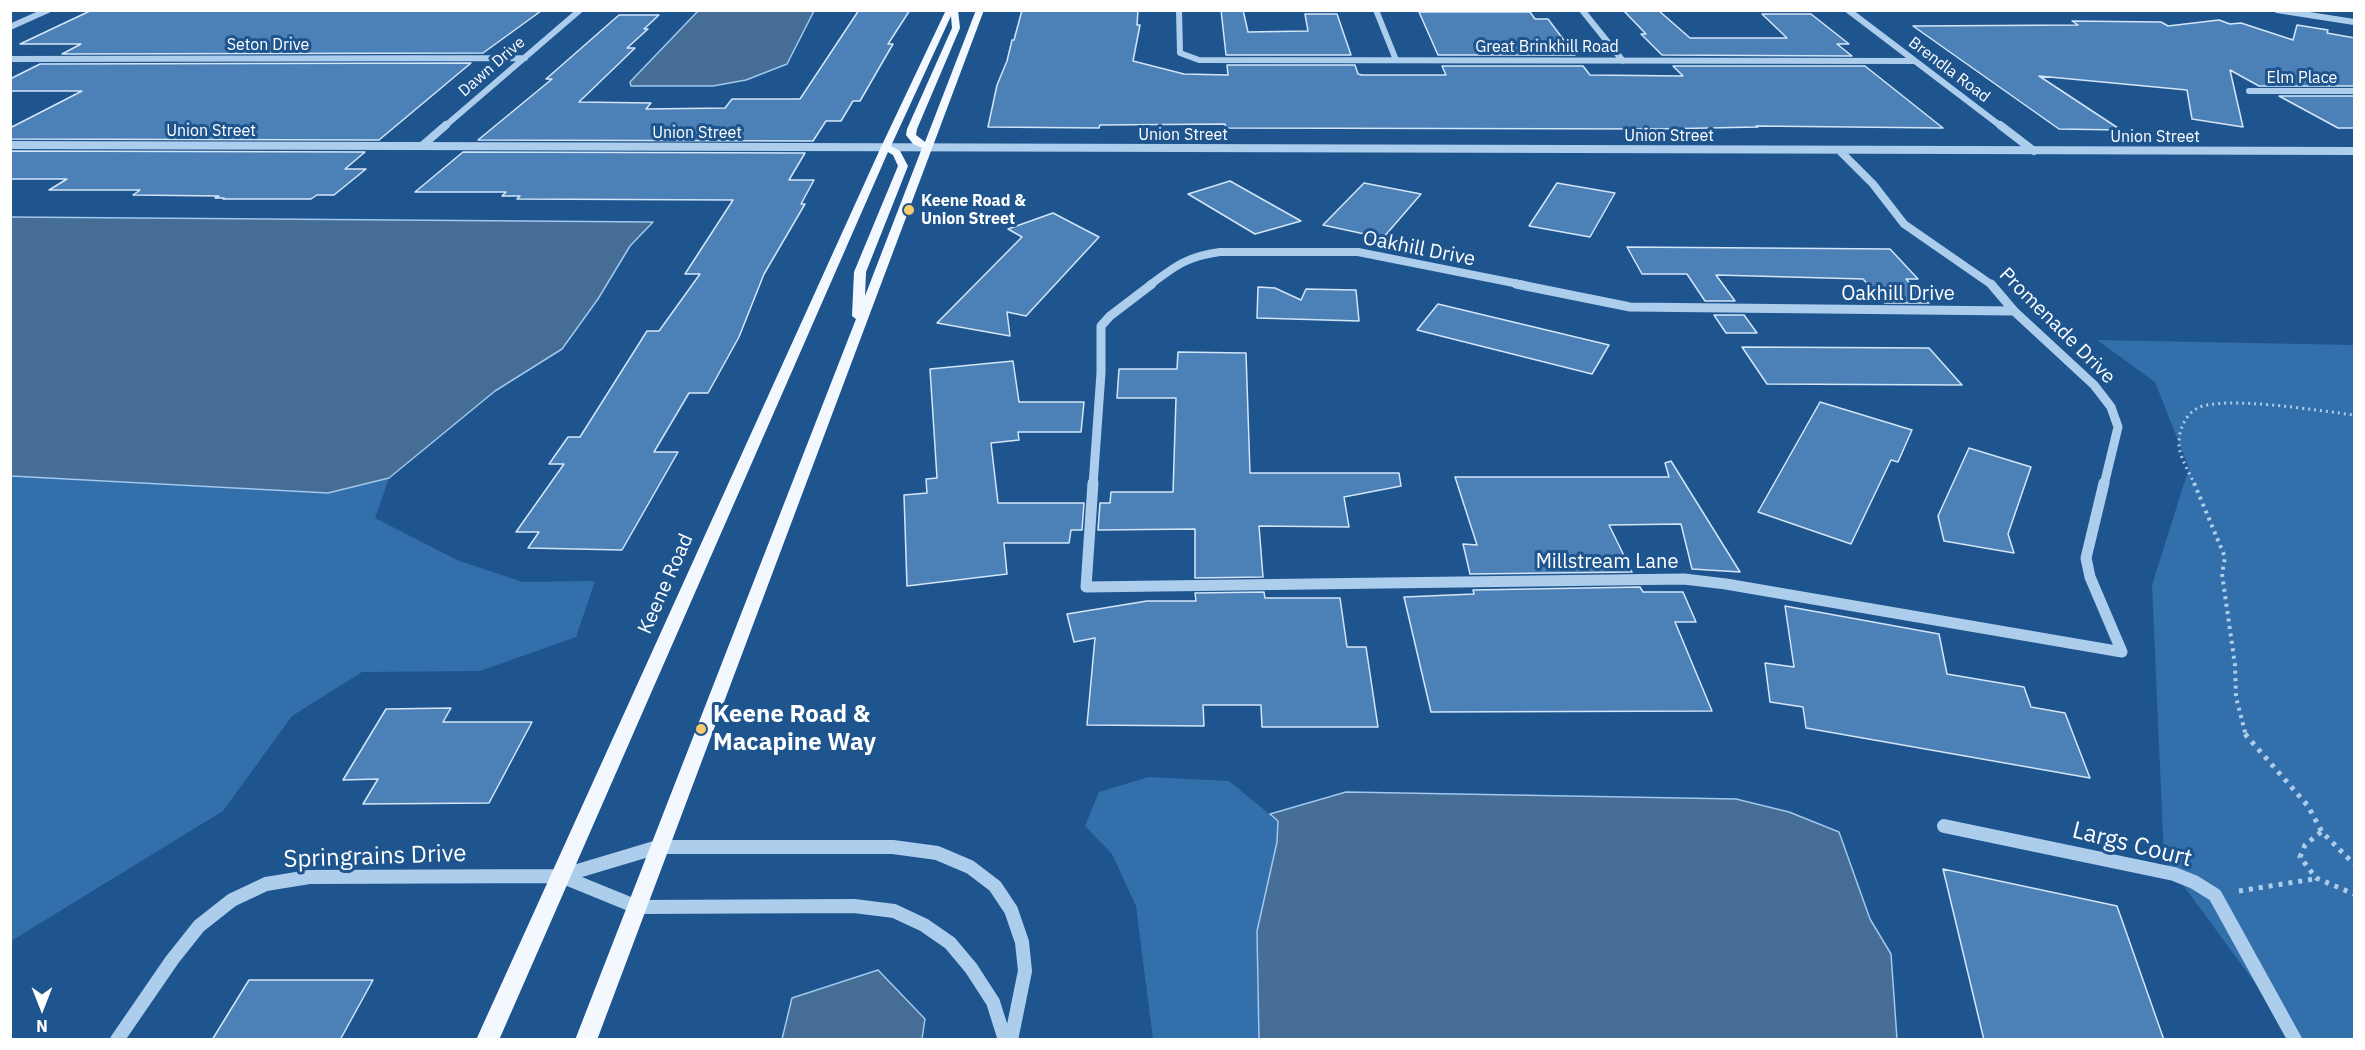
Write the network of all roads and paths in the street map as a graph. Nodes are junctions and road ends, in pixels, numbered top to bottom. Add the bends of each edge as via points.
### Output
1 (48, 10) edge
2 (580, 10) edge
3 (952, 10) edge
4 (980, 10) edge
5 (1179, 10) edge
6 (1376, 10) edge
7 (1582, 10) edge
8 (1848, 10) edge
9 (2277, 10) edge
10 (2355, 22) edge
11 (10, 27) edge
12 (525, 58) junction
13 (10, 59) edge
14 (1396, 60) junction
15 (1623, 61) junction
16 (1915, 61) junction
17 (2249, 91) dead end
18 (2355, 91) edge
19 (10, 145) edge
20 (423, 145) junction
21 (886, 147) junction
22 (928, 147) junction
23 (1839, 150) junction
24 (2034, 151) junction
25 (2355, 151) edge
26 (2014, 311) junction
27 (857, 331) junction
28 (2355, 415) edge
29 (1086, 587) joint
30 (2122, 652) joint
31 (1944, 826) dead end
32 (2322, 832) junction
33 (658, 847) junction
34 (2355, 864) edge
35 (561, 876) junction
36 (2314, 879) junction
37 (2355, 894) edge
38 (2215, 895) junction
39 (637, 907) junction
40 (117, 1040) edge
41 (487, 1040) edge
42 (586, 1040) edge
43 (1005, 1040) edge
44 (1011, 1040) edge
45 (2295, 1040) edge

1 - 11 street
2 - 12 street, Dawn Drive
3 - 21 main road, Keene Road
3 - 22 main road via 956,28 912,129 916,142
4 - 22 main road
5 - 14 street, Great Brinkhill Road via 1180,53 1198,60
6 - 14 street
7 - 15 street
8 - 16 street, Brendla Road
9 - 10 street
12 - 13 street, Seton Drive
12 - 20 street, Dawn Drive
14 - 15 street, Great Brinkhill Road
15 - 16 street, Great Brinkhill Road
16 - 24 street, Brendla Road
17 - 18 street, Elm Place
19 - 20 street, Union Street
20 - 21 street, Union Street
21 - 22 street, Union Street
21 - 27 main road via 897,153 903,166 860,272
21 - 35 main road, Keene Road
22 - 23 street, Union Street
22 - 27 main road
23 - 24 street, Union Street
23 - 26 street, Promenade Drive via 1905,224 1990,284
24 - 25 street, Union Street
26 - 29 street, Oakhill Drive via 1630,307 1358,252 1198,255 1181,262 1101,326
26 - 30 street, Promenade Drive via 2094,385 2111,407 2118,427 2086,558 2090,577
27 - 33 main road
28 - 32 path via 2266,405 2211,404 2188,414 2180,432 2179,450 2185,468 2225,557 2222,574 2236,697 2245,734 2307,806
29 - 30 street, Millstream Lane via 1684,579
31 - 38 street, Largs Court via 2174,874
32 - 34 path
32 - 36 path via 2301,849 2300,857
33 - 35 street
33 - 39 main road
33 - 44 street via 893,847 937,853 970,867 995,886 1011,910 1022,942 1025,971
35 - 39 street
35 - 40 street, Springrains Drive via 309,877 266,884 232,900 199,926
35 - 41 main road, Keene Road
36 - 37 path
36 - 38 path
38 - 45 street
39 - 42 main road
39 - 43 street via 854,906 894,911 950,943 993,1002

